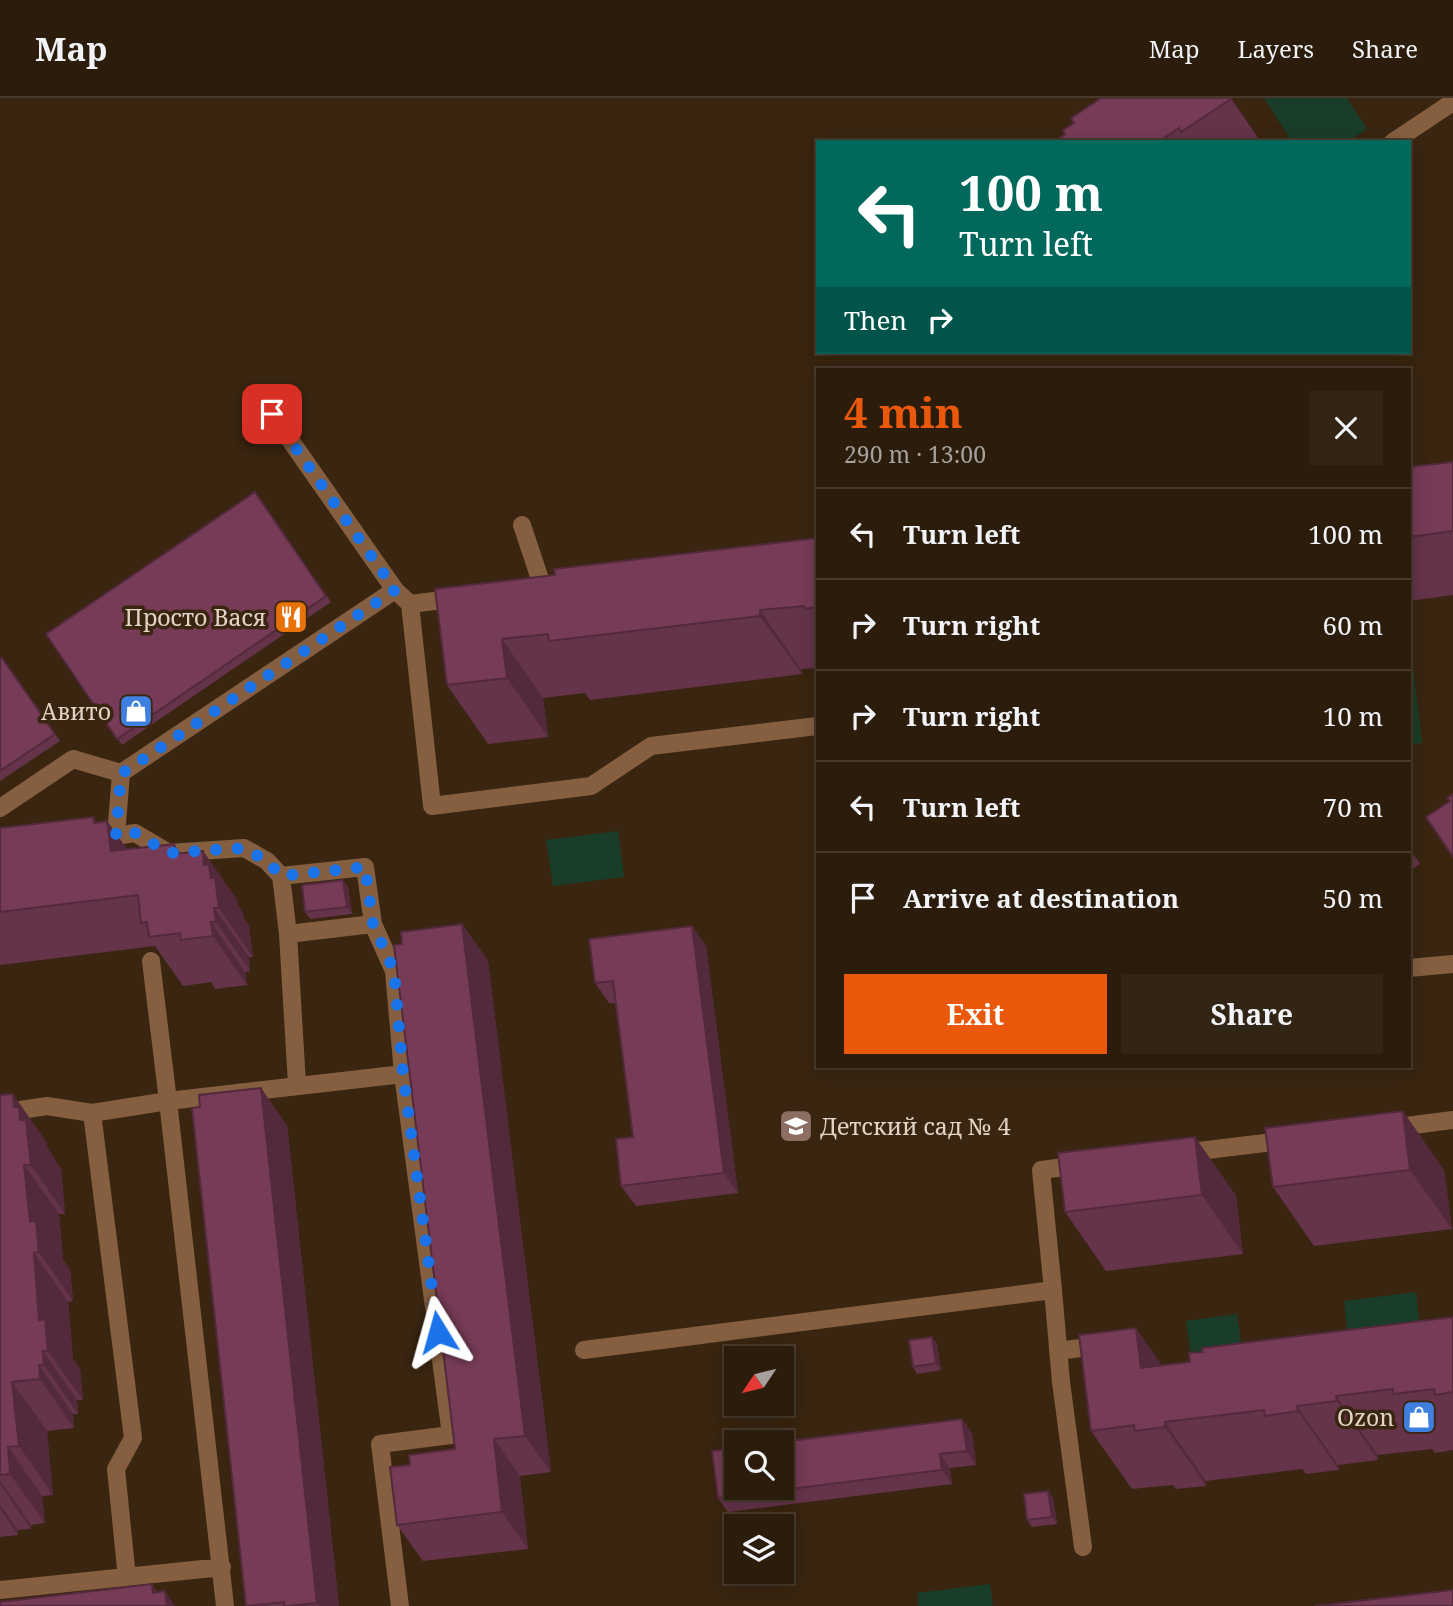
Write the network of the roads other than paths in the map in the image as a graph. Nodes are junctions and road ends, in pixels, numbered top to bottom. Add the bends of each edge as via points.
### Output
1 (1453, 102) edge
2 (1396, 140) edge
3 (272, 414) dead end
4 (522, 525) dead end
5 (543, 588) edge
6 (395, 590) junction
7 (476, 596) edge
8 (410, 604) junction
9 (816, 726) edge
10 (121, 774) junction
11 (0, 808) edge
12 (116, 836) junction
13 (78, 842) edge
14 (281, 876) junction
15 (373, 924) junction
16 (288, 934) junction
17 (151, 961) edge
18 (1453, 964) edge
19 (1411, 968) edge
20 (403, 1074) junction
21 (297, 1084) junction
22 (168, 1101) junction
23 (0, 1113) edge
24 (92, 1113) junction
25 (1453, 1120) edge
26 (1371, 1130) edge
27 (1303, 1138) edge
28 (1170, 1154) edge
29 (1093, 1164) edge
30 (1053, 1290) junction
31 (1119, 1343) edge
32 (584, 1350) dead end
33 (1058, 1351) junction
34 (1083, 1547) dead end
35 (222, 1567) junction
36 (127, 1578) junction
37 (0, 1590) edge
38 (225, 1606) edge
39 (400, 1606) edge

1 - 2 lane
3 - 6 lane
4 - 5 lane
6 - 8 lane
6 - 10 lane
7 - 8 lane
8 - 9 lane via 432,806 591,786 651,746
10 - 11 lane via 73,759
10 - 12 lane
12 - 13 lane
12 - 14 lane via 135,833 169,853 244,848 267,861
14 - 15 lane via 365,867
14 - 16 lane
15 - 16 lane
15 - 20 lane via 394,971
16 - 21 lane
17 - 22 lane
18 - 19 lane
20 - 21 lane
20 - 39 lane via 452,1435 380,1444
21 - 22 lane
22 - 24 lane
22 - 35 lane
23 - 24 lane via 47,1106
24 - 36 lane via 133,1437 116,1469
25 - 26 lane
27 - 28 lane
29 - 30 lane via 1041,1170
30 - 32 lane
30 - 33 lane
31 - 33 lane
33 - 34 lane
35 - 36 lane
35 - 38 lane
36 - 37 lane

